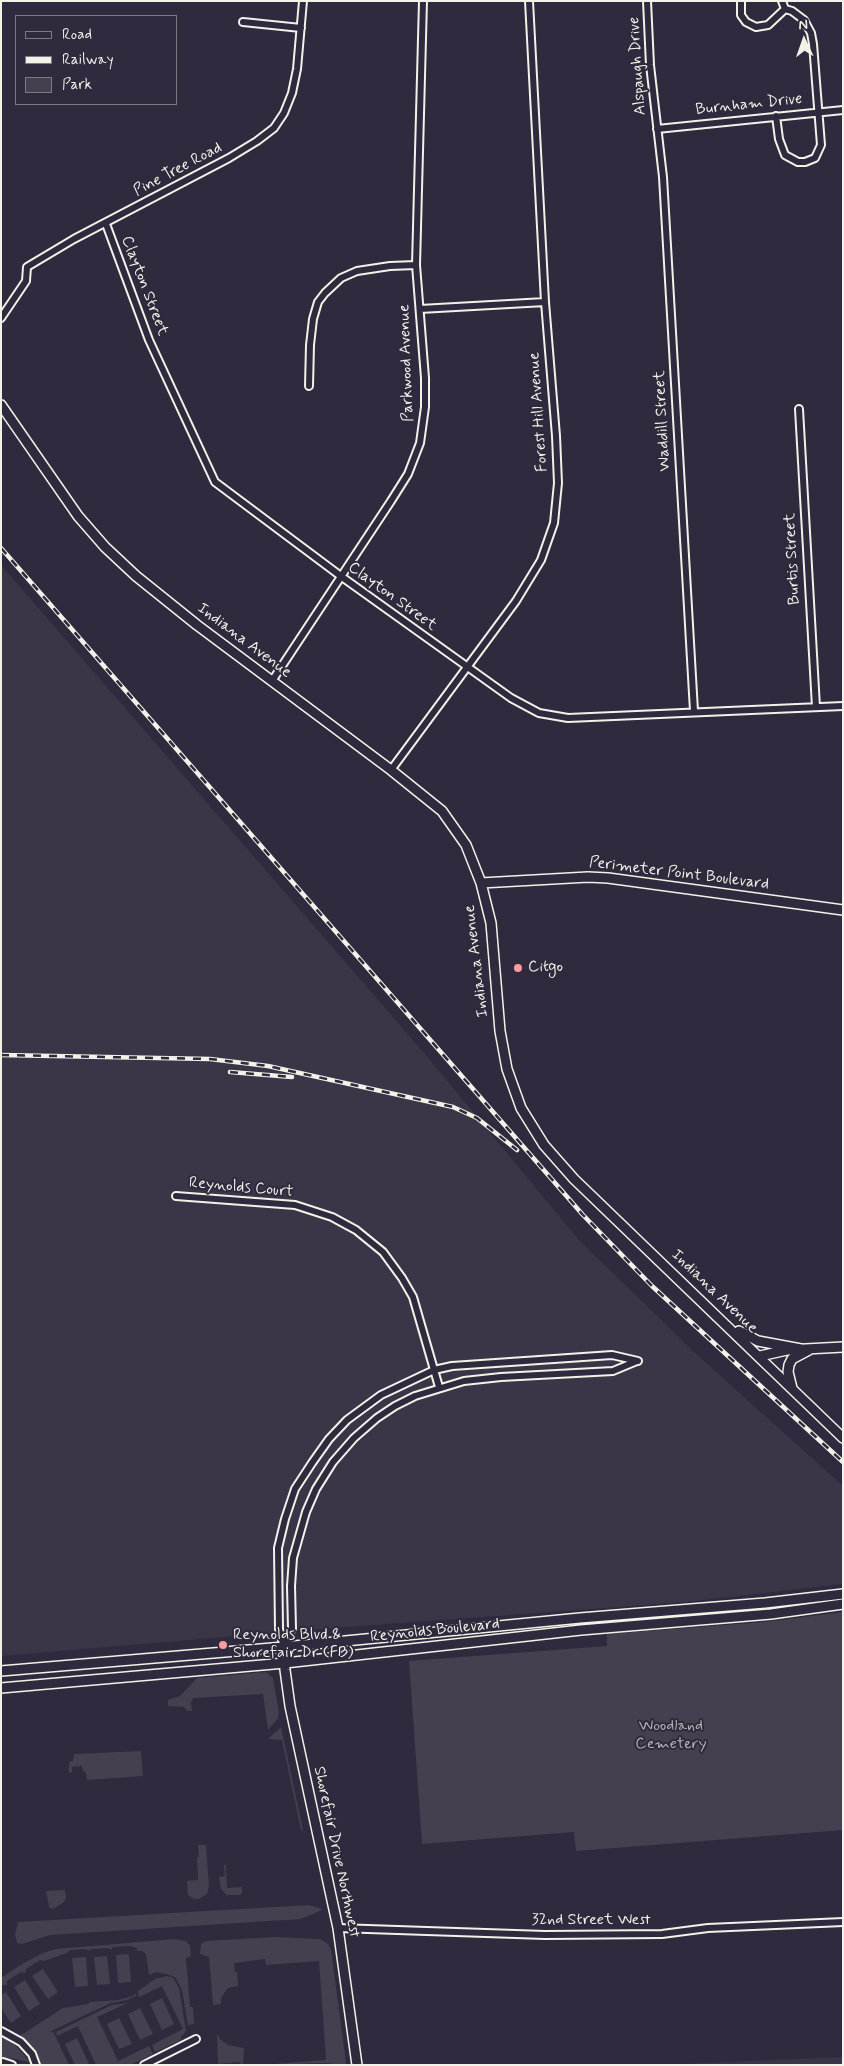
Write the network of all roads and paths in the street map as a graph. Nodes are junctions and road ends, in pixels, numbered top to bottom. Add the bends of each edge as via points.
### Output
1 (303, 1) edge
2 (423, 1) edge
3 (528, 1) edge
4 (647, 1) edge
5 (741, 1) edge
6 (782, 1) edge
7 (786, 9) junction
8 (243, 22) dead end
9 (301, 28) junction
10 (843, 110) edge
11 (820, 112) junction
12 (776, 116) junction
13 (657, 129) junction
14 (106, 224) junction
15 (416, 265) junction
16 (545, 302) junction
17 (420, 309) junction
18 (1, 318) edge
19 (309, 386) dead end
20 (1, 405) edge
21 (799, 409) dead end
22 (342, 577) junction
23 (466, 667) junction
24 (272, 681) junction
25 (843, 706) edge
26 (816, 707) junction
27 (694, 711) junction
28 (391, 770) junction
29 (481, 883) junction
30 (843, 910) edge
31 (176, 1196) dead end
32 (721, 1319) junction
33 (843, 1347) edge
34 (801, 1349) junction
35 (811, 1349) junction
36 (760, 1356) junction
37 (434, 1370) junction
38 (439, 1387) junction
39 (792, 1388) junction
40 (843, 1438) edge
41 (843, 1594) edge
42 (843, 1604) edge
43 (284, 1647) junction
44 (285, 1663) junction
45 (1, 1671) edge
46 (1, 1688) edge
47 (843, 1922) edge
48 (338, 1928) junction
49 (1, 2030) edge
50 (196, 2039) dead end
51 (3, 2062) dead end
52 (12, 2065) edge
53 (36, 2065) edge
54 (144, 2065) edge
55 (357, 2065) edge

1 - 9 street, Pine Tree Road
2 - 15 street, Parkwood Avenue
3 - 16 street, Forest Hill Avenue
4 - 13 street, Alspaugh Drive
5 - 7 street via 741,15 756,27 768,25
6 - 7 street
7 - 11 street via 804,20 811,33
8 - 9 street
9 - 14 street, Pine Tree Road via 292,93 274,128 228,158
10 - 11 street, Burnham Drive
11 - 12 street, Burnham Drive
11 - 12 street via 820,152 805,162 785,155
12 - 13 street, Burnham Drive
13 - 27 street, Waddill Street
14 - 18 street, Pine Tree Road via 27,267 26,280
14 - 22 street, Clayton Street via 149,340 215,482
15 - 17 street, Parkwood Avenue
15 - 19 street via 357,271 341,278 324,293 313,319
16 - 17 street
16 - 23 street, Forest Hill Avenue via 558,483 554,523 548,544 532,576
17 - 22 street, Parkwood Avenue via 426,407 420,443 408,474
20 - 24 main road, Indiana Avenue via 78,516 105,547 197,626
21 - 26 street, Burtis Street
22 - 23 street, Clayton Street
22 - 24 street, Parkwood Avenue
23 - 27 street, Clayton Street via 529,708 554,716 604,717
23 - 28 street, Forest Hill Avenue
24 - 28 main road, Indiana Avenue
25 - 26 street, Clayton Street
26 - 27 street, Clayton Street
28 - 29 main road, Indiana Avenue via 442,811 466,845
29 - 30 main road, Perimeter Point Boulevard via 608,878
29 - 32 main road, Indiana Avenue via 491,923 500,1031 507,1069 521,1108 544,1145 574,1179
31 - 37 street, Reynolds Court via 295,1205 332,1216 356,1230 383,1252 402,1278 413,1298
32 - 34 main road via 754,1339
32 - 36 main road, Indiana Avenue
33 - 35 main road
34 - 35 main road
34 - 36 main road
35 - 39 main road via 790,1362 788,1372
36 - 39 main road, Indiana Avenue
37 - 38 street, Reynolds Court
37 - 38 street, Shorefair Drive Northwest via 612,1354 638,1361 613,1371 501,1377
37 - 43 street, Shorefair Drive Northwest via 381,1395 347,1420 329,1439 295,1489 278,1548 279,1629
38 - 43 street, Shorefair Drive Northwest via 414,1396 377,1418 333,1462 316,1489 293,1558 292,1628
39 - 40 main road, Indiana Avenue
41 - 43 main road, Reynolds Boulevard
42 - 44 main road, Reynolds Boulevard
43 - 44 main road, Shorefair Drive Northwest
43 - 45 main road, Reynolds Boulevard
44 - 46 main road, Reynolds Boulevard
44 - 48 main road, Shorefair Drive Northwest via 290,1706
47 - 48 street, 32nd Street West via 708,1928 662,1934 545,1936
48 - 55 main road, Shorefair Drive Northwest
49 - 53 street via 21,2042 32,2054
50 - 54 street
51 - 52 street

